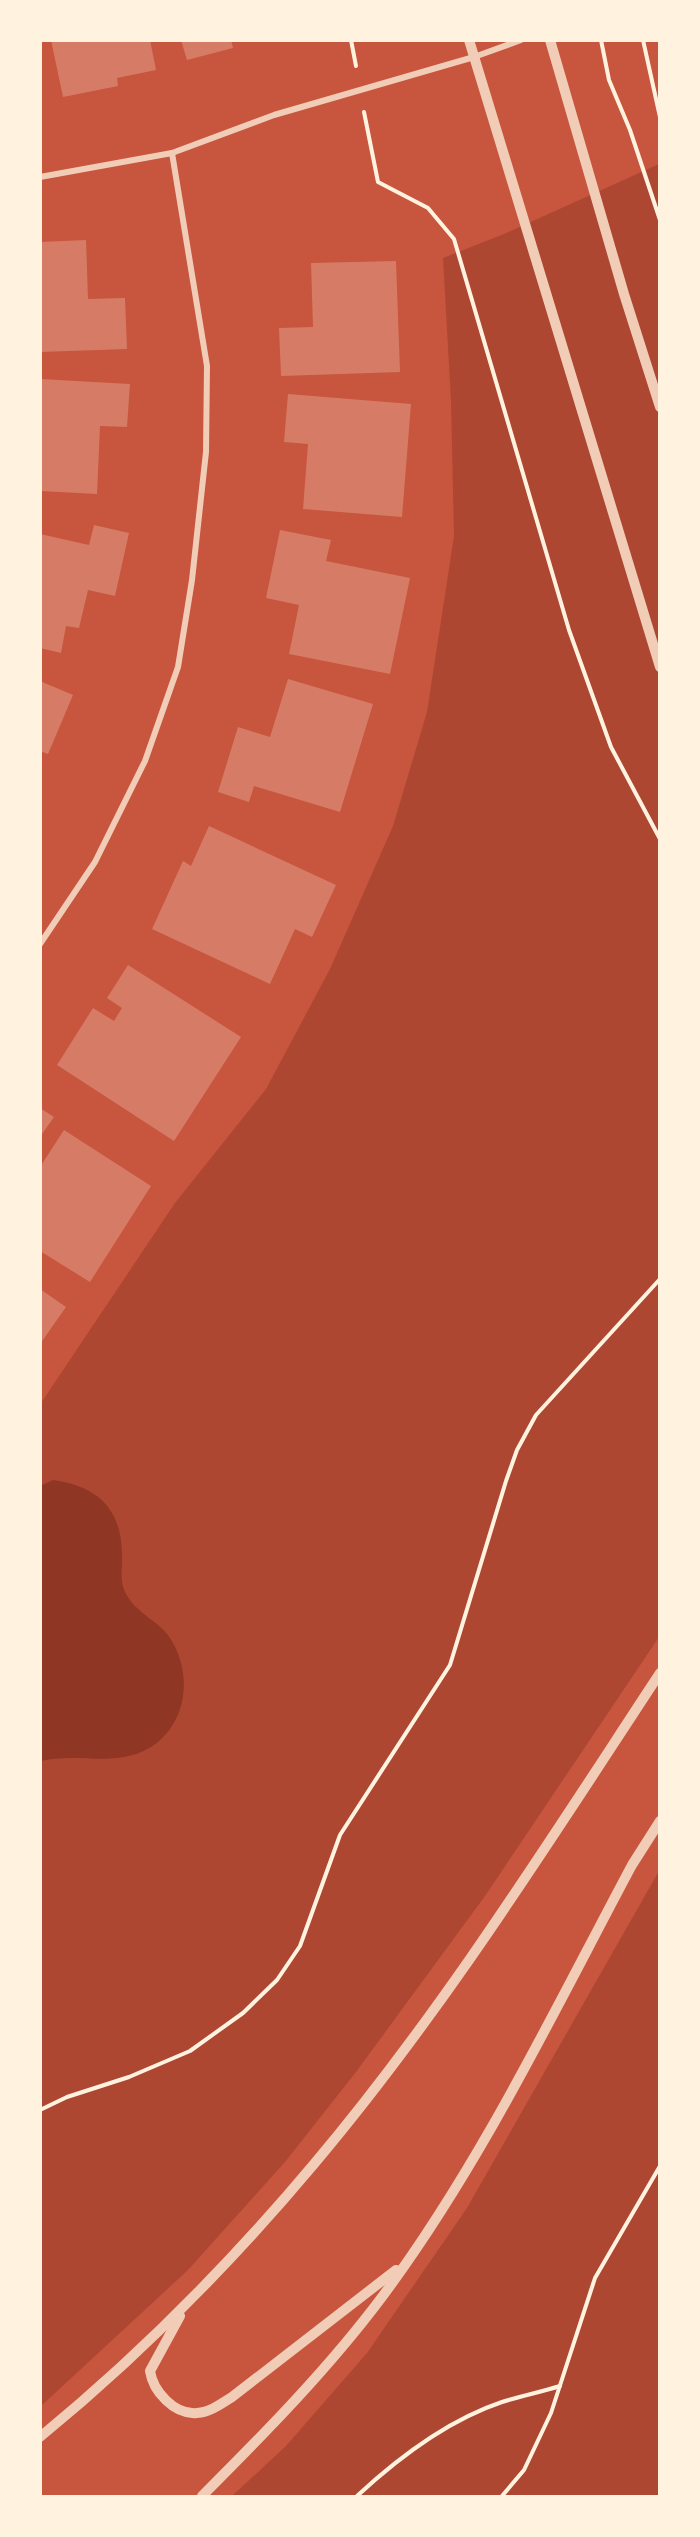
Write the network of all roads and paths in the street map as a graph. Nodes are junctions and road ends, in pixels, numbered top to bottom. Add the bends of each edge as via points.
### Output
1 (351, 40) edge
2 (469, 40) edge
3 (521, 40) edge
4 (550, 40) edge
5 (601, 40) edge
6 (643, 40) edge
7 (474, 57) junction
8 (360, 90) junction
9 (660, 117) edge
10 (172, 153) junction
11 (40, 177) edge
12 (660, 220) edge
13 (660, 407) edge
14 (660, 667) edge
15 (660, 839) edge
16 (40, 944) edge
17 (660, 1280) edge
18 (660, 1673) edge
19 (660, 1821) edge
20 (40, 2110) edge
21 (660, 2166) edge
22 (405, 2264) junction
23 (188, 2303) junction
24 (561, 2386) junction
25 (40, 2437) edge
26 (202, 2496) edge
27 (357, 2496) edge
28 (502, 2496) edge

1 - 8 path
2 - 7 street
3 - 7 street
4 - 13 street
5 - 12 path via 609,80
6 - 9 path
7 - 8 street
7 - 14 street
8 - 10 street via 274,115
8 - 15 path via 378,182 428,208 454,239 569,630 611,747
10 - 11 street
10 - 16 street via 207,366 206,452 192,580 179,657 145,761 95,862
17 - 20 path via 536,1415 506,1481 450,1665 340,1835 300,1946 277,1980 243,2013 190,2051
18 - 23 street via 539,1857 384,2076 314,2164
19 - 22 street via 632,1865 459,2183
21 - 24 path via 595,2278
22 - 23 street via 232,2397 213,2409 195,2413 176,2407 156,2391 150,2371
22 - 26 street via 311,2384
23 - 25 street via 119,2370
24 - 27 path via 501,2403 452,2425 412,2450
24 - 28 path via 524,2470

